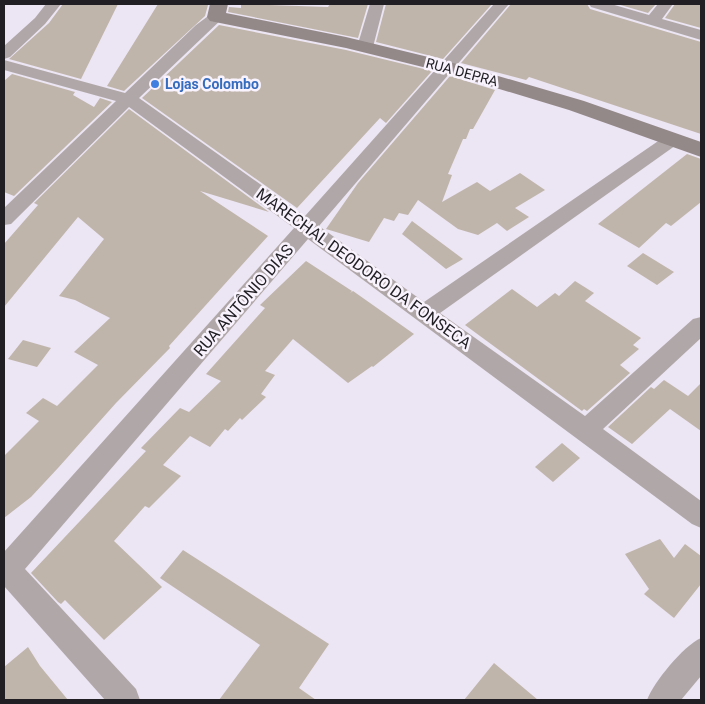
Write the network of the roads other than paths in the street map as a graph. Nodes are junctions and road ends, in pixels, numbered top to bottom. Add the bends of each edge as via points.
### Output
1 (54, 4) edge
2 (377, 4) edge
3 (502, 4) edge
4 (596, 4) edge
5 (666, 4) edge
6 (218, 10) edge
7 (653, 20) junction
8 (701, 35) edge
9 (365, 47) junction
10 (4, 54) edge
11 (4, 65) edge
12 (444, 68) junction
13 (129, 99) junction
14 (673, 139) junction
15 (701, 150) edge
16 (4, 219) edge
17 (307, 226) junction
18 (425, 312) junction
19 (701, 325) edge
20 (586, 430) junction
21 (701, 516) edge
22 (5, 569) edge
23 (701, 653) edge
24 (125, 700) edge
25 (662, 700) edge

1 - 10 street
2 - 9 street
3 - 12 street, RUA ANTÔNIO DIAS
4 - 7 street
5 - 7 street
6 - 9 street, RUA DEPRA
6 - 13 street
7 - 8 street
9 - 12 street, RUA DEPRA
11 - 13 street, MARECHAL DEODORO DA FONSECA
12 - 14 street, RUA DEPRA via 572,103
12 - 17 street, RUA ANTÔNIO DIAS
13 - 16 street
13 - 17 street, MARECHAL DEODORO DA FONSECA
14 - 15 street, RUA DEPRA
14 - 18 street
17 - 18 street, MARECHAL DEODORO DA FONSECA
17 - 22 street, RUA ANTÔNIO DIAS
18 - 20 street, MARECHAL DEODORO DA FONSECA
19 - 20 street
20 - 21 street, MARECHAL DEODORO DA FONSECA
22 - 24 street
23 - 25 street

